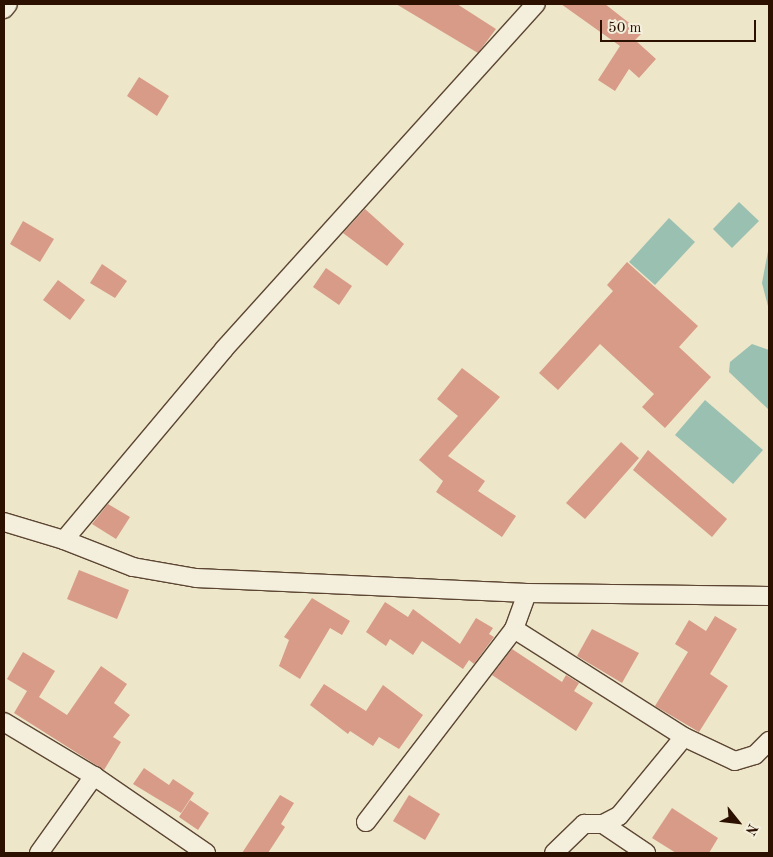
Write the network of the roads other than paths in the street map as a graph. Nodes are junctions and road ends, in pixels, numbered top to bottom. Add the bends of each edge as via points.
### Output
1 (8, 4) edge
2 (536, 4) edge
3 (4, 9) edge
4 (4, 522) edge
5 (64, 540) junction
6 (527, 593) junction
7 (769, 596) edge
8 (514, 629) junction
9 (4, 722) edge
10 (684, 737) junction
11 (769, 741) edge
12 (94, 776) junction
13 (366, 822) dead end
14 (603, 824) junction
15 (200, 852) edge
16 (39, 853) edge
17 (554, 853) edge
18 (646, 853) edge

1 - 3 street
2 - 5 street via 224,349
4 - 5 street
5 - 6 street via 133,567 196,578
6 - 7 street
6 - 8 street
8 - 10 street
8 - 13 street
9 - 12 street
10 - 11 street via 735,761 755,755
10 - 14 street via 619,816
12 - 15 street
12 - 16 street
14 - 17 street via 584,824
14 - 18 street

